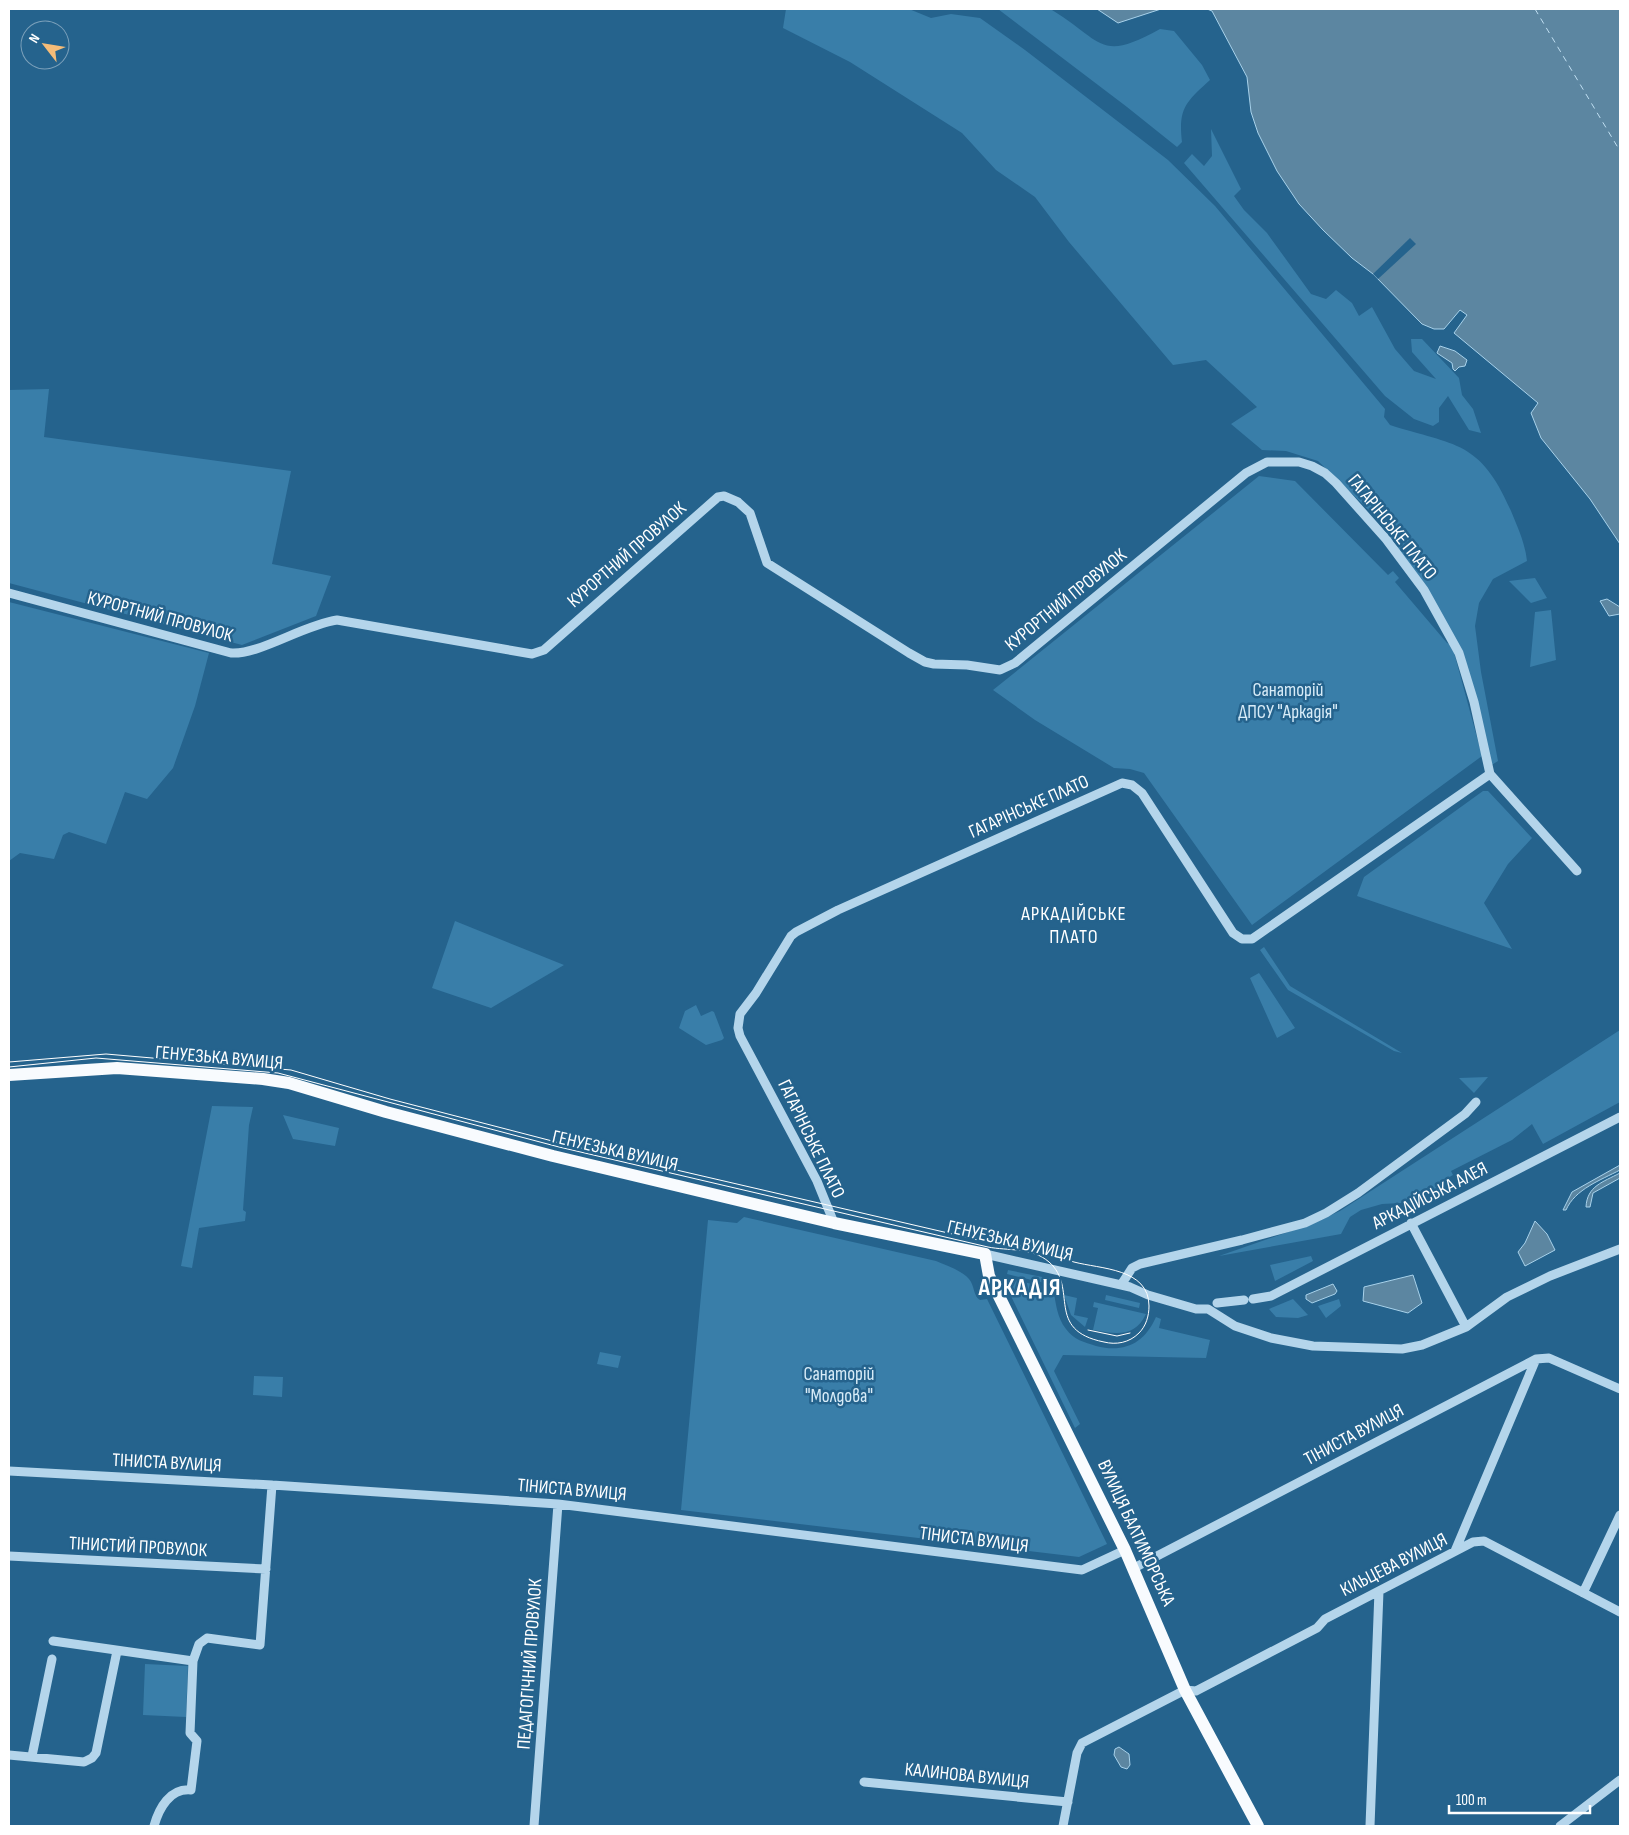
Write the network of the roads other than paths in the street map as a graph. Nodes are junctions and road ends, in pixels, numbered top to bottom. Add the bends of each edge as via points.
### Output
1 (1172, 536) joint
2 (9, 594) edge
3 (1490, 774) junction
4 (1577, 871) dead end
5 (9, 1075) edge
6 (1476, 1102) dead end
7 (1620, 1117) edge
8 (834, 1223) junction
9 (1411, 1223) junction
10 (1620, 1249) edge
11 (985, 1254) junction
12 (1125, 1286) junction
13 (1217, 1303) dead end
14 (1466, 1327) junction
15 (1536, 1359) junction
16 (1620, 1389) edge
17 (9, 1471) edge
18 (272, 1485) junction
19 (558, 1504) junction
20 (1620, 1515) edge
21 (1125, 1550) junction
22 (1454, 1551) junction
23 (9, 1556) edge
24 (1134, 1568) junction
25 (266, 1570) junction
26 (1378, 1590) junction
27 (1583, 1593) junction
28 (1620, 1612) edge
29 (53, 1641) dead end
30 (117, 1651) junction
31 (52, 1659) dead end
32 (193, 1661) junction
33 (1185, 1690) junction
34 (9, 1755) edge
35 (32, 1756) junction
36 (1620, 1780) edge
37 (864, 1782) dead end
38 (1068, 1802) junction
39 (154, 1826) edge
40 (534, 1826) edge
41 (1063, 1826) edge
42 (1258, 1826) edge
43 (1370, 1826) edge
44 (1560, 1826) edge

1 - 2 street, КУРОРТНИЙ ПРОВУЛОК via 1015,663 1000,670 924,662 858,622 767,563 750,513 738,502 724,496 718,497 544,650 532,654 338,620 306,627 244,652 231,653
1 - 3 street, ГАГАРІНСЬКЕ ПЛАТО via 1258,465 1299,462 1325,472 1386,539 1424,590 1459,653
3 - 4 street, ГАГАРІНСЬКЕ ПЛАТО
3 - 8 street, ГАГАРІНСЬКЕ ПЛАТО via 1252,939 1242,939 1233,933 1142,793 1132,785 1122,783 838,910 796,932 744,1007 738,1028 817,1181
5 - 8 main road, ГЕНУЕЗЬКА ВУЛИЦЯ via 117,1068 289,1083 553,1156
6 - 12 street via 1465,1114 1326,1213 1306,1223 1140,1264 1132,1268
7 - 9 street, АРКАДІЙСЬКА АЛЕЯ
8 - 11 main road, ГЕНУЕЗЬКА ВУЛИЦЯ
9 - 13 street, АРКАДІЙСЬКА АЛЕЯ via 1271,1296
9 - 14 street
10 - 14 street via 1550,1276 1507,1297
11 - 12 street, ГЕНУЕЗЬКА ВУЛИЦЯ
11 - 21 main road, ВУЛИЦЯ БАЛТИМОРСЬКА via 988,1276
12 - 14 street, ГЕНУЕЗЬКА ВУЛИЦЯ via 1196,1309 1208,1309 1235,1326 1271,1338 1313,1346 1402,1349 1422,1345
15 - 16 street via 1549,1358
15 - 22 street
15 - 24 street, ТІНИСТА ВУЛИЦЯ
17 - 18 street, ТІНИСТА ВУЛИЦЯ
18 - 19 street, ТІНИСТА ВУЛИЦЯ
18 - 25 street
19 - 21 street, ТІНИСТА ВУЛИЦЯ via 1082,1570
19 - 40 street, ПЕДАГОГІЧНИЙ ПРОВУЛОК
20 - 27 street
21 - 24 main road, ВУЛИЦЯ БАЛТИМОРСЬКА
22 - 26 street, КІЛЬЦЕВА ВУЛИЦЯ
22 - 27 street, КІЛЬЦЕВА ВУЛИЦЯ via 1473,1542 1484,1541
23 - 25 street, ТІНИСТИЙ ПРОВУЛОК
24 - 33 main road, ВУЛИЦЯ БАЛТИМОРСЬКА
25 - 32 street via 260,1645 207,1638 198,1644
26 - 33 street, КІЛЬЦЕВА ВУЛИЦЯ via 1324,1619 1317,1628 1196,1691
26 - 43 street
27 - 28 street, КІЛЬЦЕВА ВУЛИЦЯ
29 - 30 street
30 - 32 street
30 - 35 street via 96,1753 92,1758 84,1762
31 - 35 street
32 - 39 street via 190,1733 197,1741 191,1790 173,1793
33 - 38 street, КІЛЬЦЕВА ВУЛИЦЯ via 1082,1744 1077,1753
33 - 42 main road, ВУЛИЦЯ БАЛТИМОРСЬКА
34 - 35 street
36 - 44 street
37 - 38 street, КАЛИНОВА ВУЛИЦЯ
38 - 41 street, КІЛЬЦЕВА ВУЛИЦЯ

